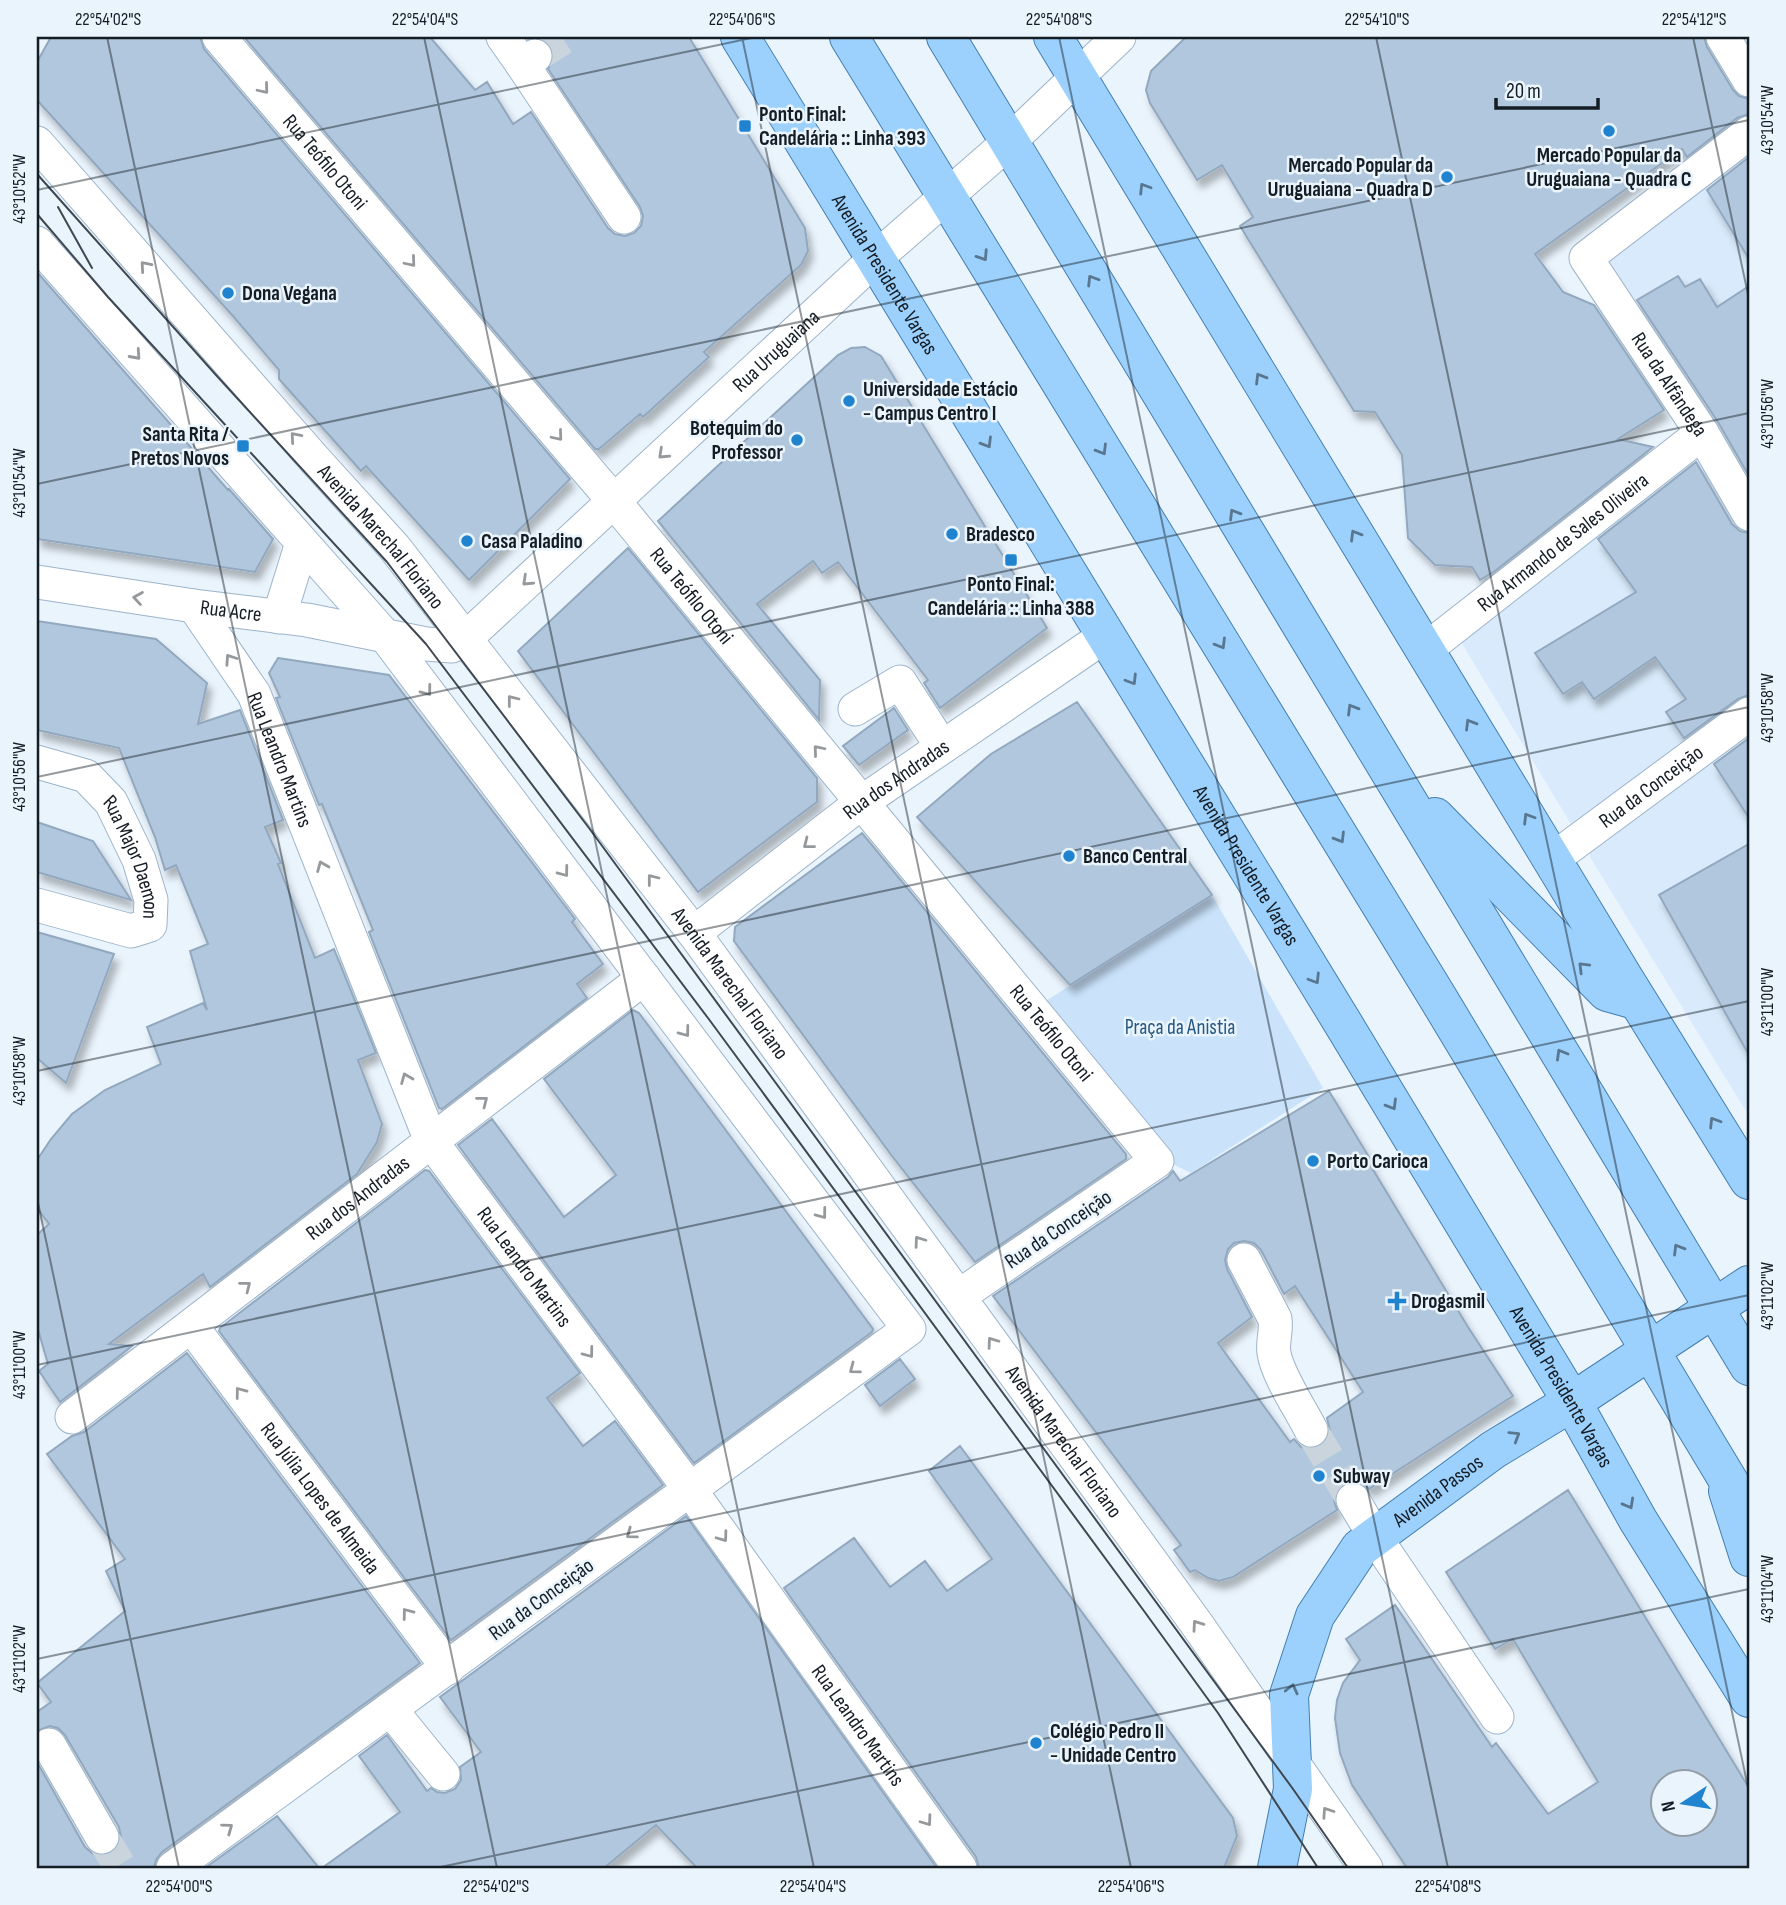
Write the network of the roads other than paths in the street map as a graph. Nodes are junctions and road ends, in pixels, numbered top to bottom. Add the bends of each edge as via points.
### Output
1 (219, 37) edge
2 (503, 37) edge
3 (740, 37) edge
4 (849, 37) edge
5 (946, 37) edge
6 (1053, 37) edge
7 (1119, 37) edge
8 (1723, 37) edge
9 (1076, 77) junction
10 (1749, 80) edge
11 (1749, 133) edge
12 (1010, 141) junction
13 (37, 143) edge
14 (946, 198) junction
15 (624, 216) dead end
16 (37, 243) edge
17 (876, 258) junction
18 (1702, 433) junction
19 (613, 500) junction
20 (1749, 514) edge
21 (302, 543) junction
22 (37, 582) edge
23 (194, 606) junction
24 (279, 617) junction
25 (386, 636) junction
26 (1105, 636) junction
27 (465, 639) junction
28 (1425, 650) junction
29 (855, 709) dead end
30 (1749, 714) edge
31 (942, 747) junction
32 (37, 762) edge
33 (1387, 768) junction
34 (862, 803) junction
35 (1553, 859) junction
36 (37, 905) edge
37 (694, 933) junction
38 (644, 978) junction
39 (1640, 1002) junction
40 (431, 1141) junction
41 (1157, 1161) joint
42 (1749, 1180) edge
43 (1244, 1261) dead end
44 (1749, 1285) edge
45 (959, 1297) junction
46 (1713, 1308) junction
47 (192, 1327) junction
48 (1651, 1350) junction
49 (1749, 1366) edge
50 (1572, 1402) junction
51 (72, 1417) dead end
52 (1311, 1430) tunnel mouth
53 (1720, 1466) junction
54 (691, 1491) junction
55 (1353, 1500) tunnel mouth
56 (1749, 1515) edge
57 (1375, 1537) junction
58 (1749, 1557) edge
59 (448, 1668) junction
60 (1749, 1698) edge
61 (390, 1709) junction
62 (1497, 1717) dead end
63 (49, 1745) dead end
64 (1291, 1758) junction
65 (443, 1774) dead end
66 (102, 1837) tunnel mouth
67 (173, 1868) edge
68 (960, 1868) edge
69 (1277, 1868) edge
70 (1366, 1868) edge

1 -> 19 street, Rua Teófilo Otoni
2 - 15 street via 529,60
3 - 17 main road, Avenida Presidente Vargas
4 - 14 main road
5 - 12 main road
6 - 9 main road
7 - 9 street, Rua Uruguaiana
8 - 10 street
9 - 12 street, Rua Uruguaiana
28 -> 9 main road
11 - 18 street, Rua da Alfândega via 1586,258
12 - 14 street, Rua Uruguaiana
33 -> 12 main road
27 -> 13 street, Avenida Marechal Floriano via 394,547
14 - 17 street, Rua Uruguaiana
14 -> 48 main road
16 -> 21 street
17 -> 19 street, Rua Uruguaiana
17 -> 26 main road, Avenida Presidente Vargas
18 - 20 street, Rua da Alfândega
18 - 28 street, Rua Armando de Sales Oliveira
19 -> 27 street, Rua Uruguaiana
34 -> 19 street, Rua Teófilo Otoni
21 - 24 street
21 - 25 street
23 -> 22 street, Rua Acre
23 - 24 street, Rua Acre
40 -> 23 street, Rua Leandro Martins via 254,694
24 - 25 street, Rua Acre
25 - 27 street, Rua Acre via 452,646
25 -> 38 street
26 - 31 street, Rua dos Andradas
26 -> 50 main road, Avenida Presidente Vargas
37 -> 27 street, Avenida Marechal Floriano
35 -> 28 main road
29 - 31 street via 900,682
30 - 35 street, Rua da Conceição
31 - 34 street, Rua dos Andradas
32 - 36 street, Rua Major Daemon via 86,776 111,802 139,860 150,900 150,925 131,931
39 -> 33 main road via 1607,992
46 -> 33 main road
34 -> 37 street, Rua dos Andradas
34 - 41 street, Rua Teófilo Otoni
35 - 39 main road
45 -> 37 street, Avenida Marechal Floriano
40 -> 38 street, Rua dos Andradas
38 -> 54 street, Rua da Conceição via 909,1329
42 -> 39 main road
47 -> 40 street, Rua dos Andradas
40 -> 54 street, Rua Leandro Martins
41 - 45 street, Rua da Conceição
43 - 52 street via 1275,1319 1276,1362
44 - 46 main road, Avenida Passos
64 -> 45 street, Avenida Marechal Floriano
46 - 48 main road, Avenida Passos
46 - 49 main road
47 - 51 street, Rua dos Andradas
59 -> 47 street, Rua Júlia Lopes de Almeida
48 - 50 main road, Avenida Passos
48 - 53 main road
57 -> 50 main road, Avenida Passos via 1493,1450
50 -> 60 main road, Avenida Presidente Vargas via 1638,1520
53 - 56 main road
53 - 58 main road
54 -> 59 street, Rua da Conceição
54 -> 68 street, Rua Leandro Martins
55 - 57 street
57 - 62 street
64 -> 57 main road, Avenida Passos via 1289,1695 1315,1616 1360,1548
59 - 61 street, Rua da Conceição
61 - 65 street
67 -> 61 street, Rua da Conceição
63 - 66 street
64 - 69 main road, Avenida Passos via 1291,1806
70 -> 64 street, Avenida Marechal Floriano

